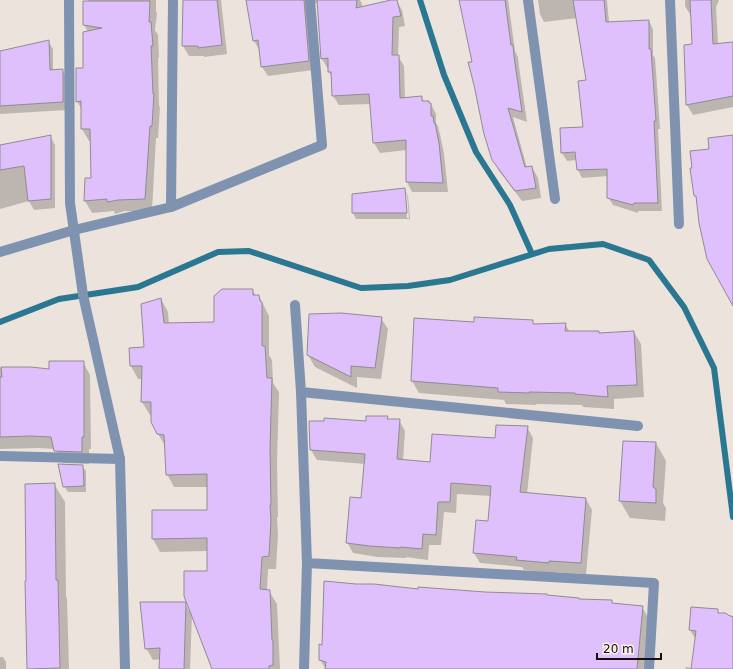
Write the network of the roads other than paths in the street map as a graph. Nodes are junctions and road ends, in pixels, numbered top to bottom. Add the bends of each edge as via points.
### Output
1 (69, 0) edge
2 (173, 0) edge
3 (310, 0) edge
4 (528, 0) edge
5 (670, 0) edge
6 (555, 198) dead end
7 (171, 206) junction
8 (679, 224) dead end
9 (74, 230) junction
10 (0, 252) edge
11 (295, 305) dead end
12 (301, 392) junction
13 (638, 426) dead end
14 (0, 456) edge
15 (120, 459) junction
16 (307, 563) junction
17 (125, 669) edge
18 (304, 669) edge
19 (649, 669) edge

1 - 9 street via 70,203
2 - 7 street
3 - 7 street via 322,145
4 - 6 street
5 - 8 street
7 - 9 street
9 - 10 street
9 - 15 street via 82,295
11 - 12 street
12 - 13 street
12 - 16 street
14 - 15 street
15 - 17 street
16 - 18 street
16 - 19 street via 654,583

